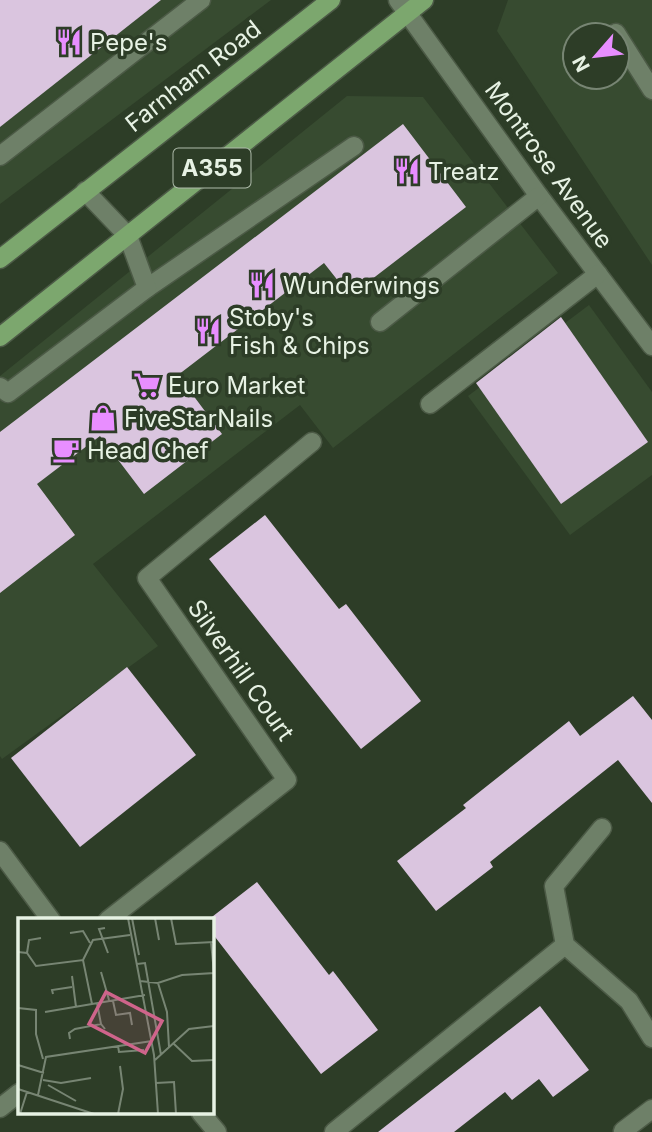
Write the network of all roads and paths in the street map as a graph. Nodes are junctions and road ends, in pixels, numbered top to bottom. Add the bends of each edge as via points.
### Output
1 (201, 0) edge
2 (331, 0) edge
3 (424, 0) edge
4 (403, 6) edge
5 (631, 57) edge
6 (652, 90) edge
7 (354, 146) dead end
8 (0, 156) edge
9 (85, 191) junction
10 (539, 196) junction
11 (128, 236) junction
12 (0, 259) edge
13 (598, 274) junction
14 (147, 288) junction
15 (380, 322) dead end
16 (0, 337) edge
17 (652, 346) edge
18 (0, 387) edge
19 (430, 404) dead end
20 (312, 442) dead end
21 (602, 828) dead end
22 (0, 851) edge
23 (50, 918) edge
24 (111, 918) edge
25 (565, 945) junction
26 (652, 1038) edge
27 (18, 1094) edge
28 (0, 1108) edge
29 (652, 1109) edge
30 (202, 1114) edge
31 (622, 1131) edge
32 (217, 1132) edge
33 (334, 1132) edge

1 - 8 street
2 - 9 main road, Farnham Road / A355
3 - 4 main road, A355
4 - 10 street, Montrose Avenue
4 - 11 main road, A355
5 - 6 street
7 - 14 street
9 - 11 street
9 - 12 main road, Farnham Road / A355
10 - 13 street, Montrose Avenue
10 - 15 street
11 - 14 street
11 - 16 main road, A355
13 - 17 street, Montrose Avenue
13 - 19 street
14 - 18 street via 8,393
20 - 24 street, Silverhill Court via 147,578 287,780
21 - 25 street via 554,886
22 - 23 street
25 - 26 street via 629,1001
25 - 33 street
27 - 28 street
29 - 31 street
30 - 32 street

